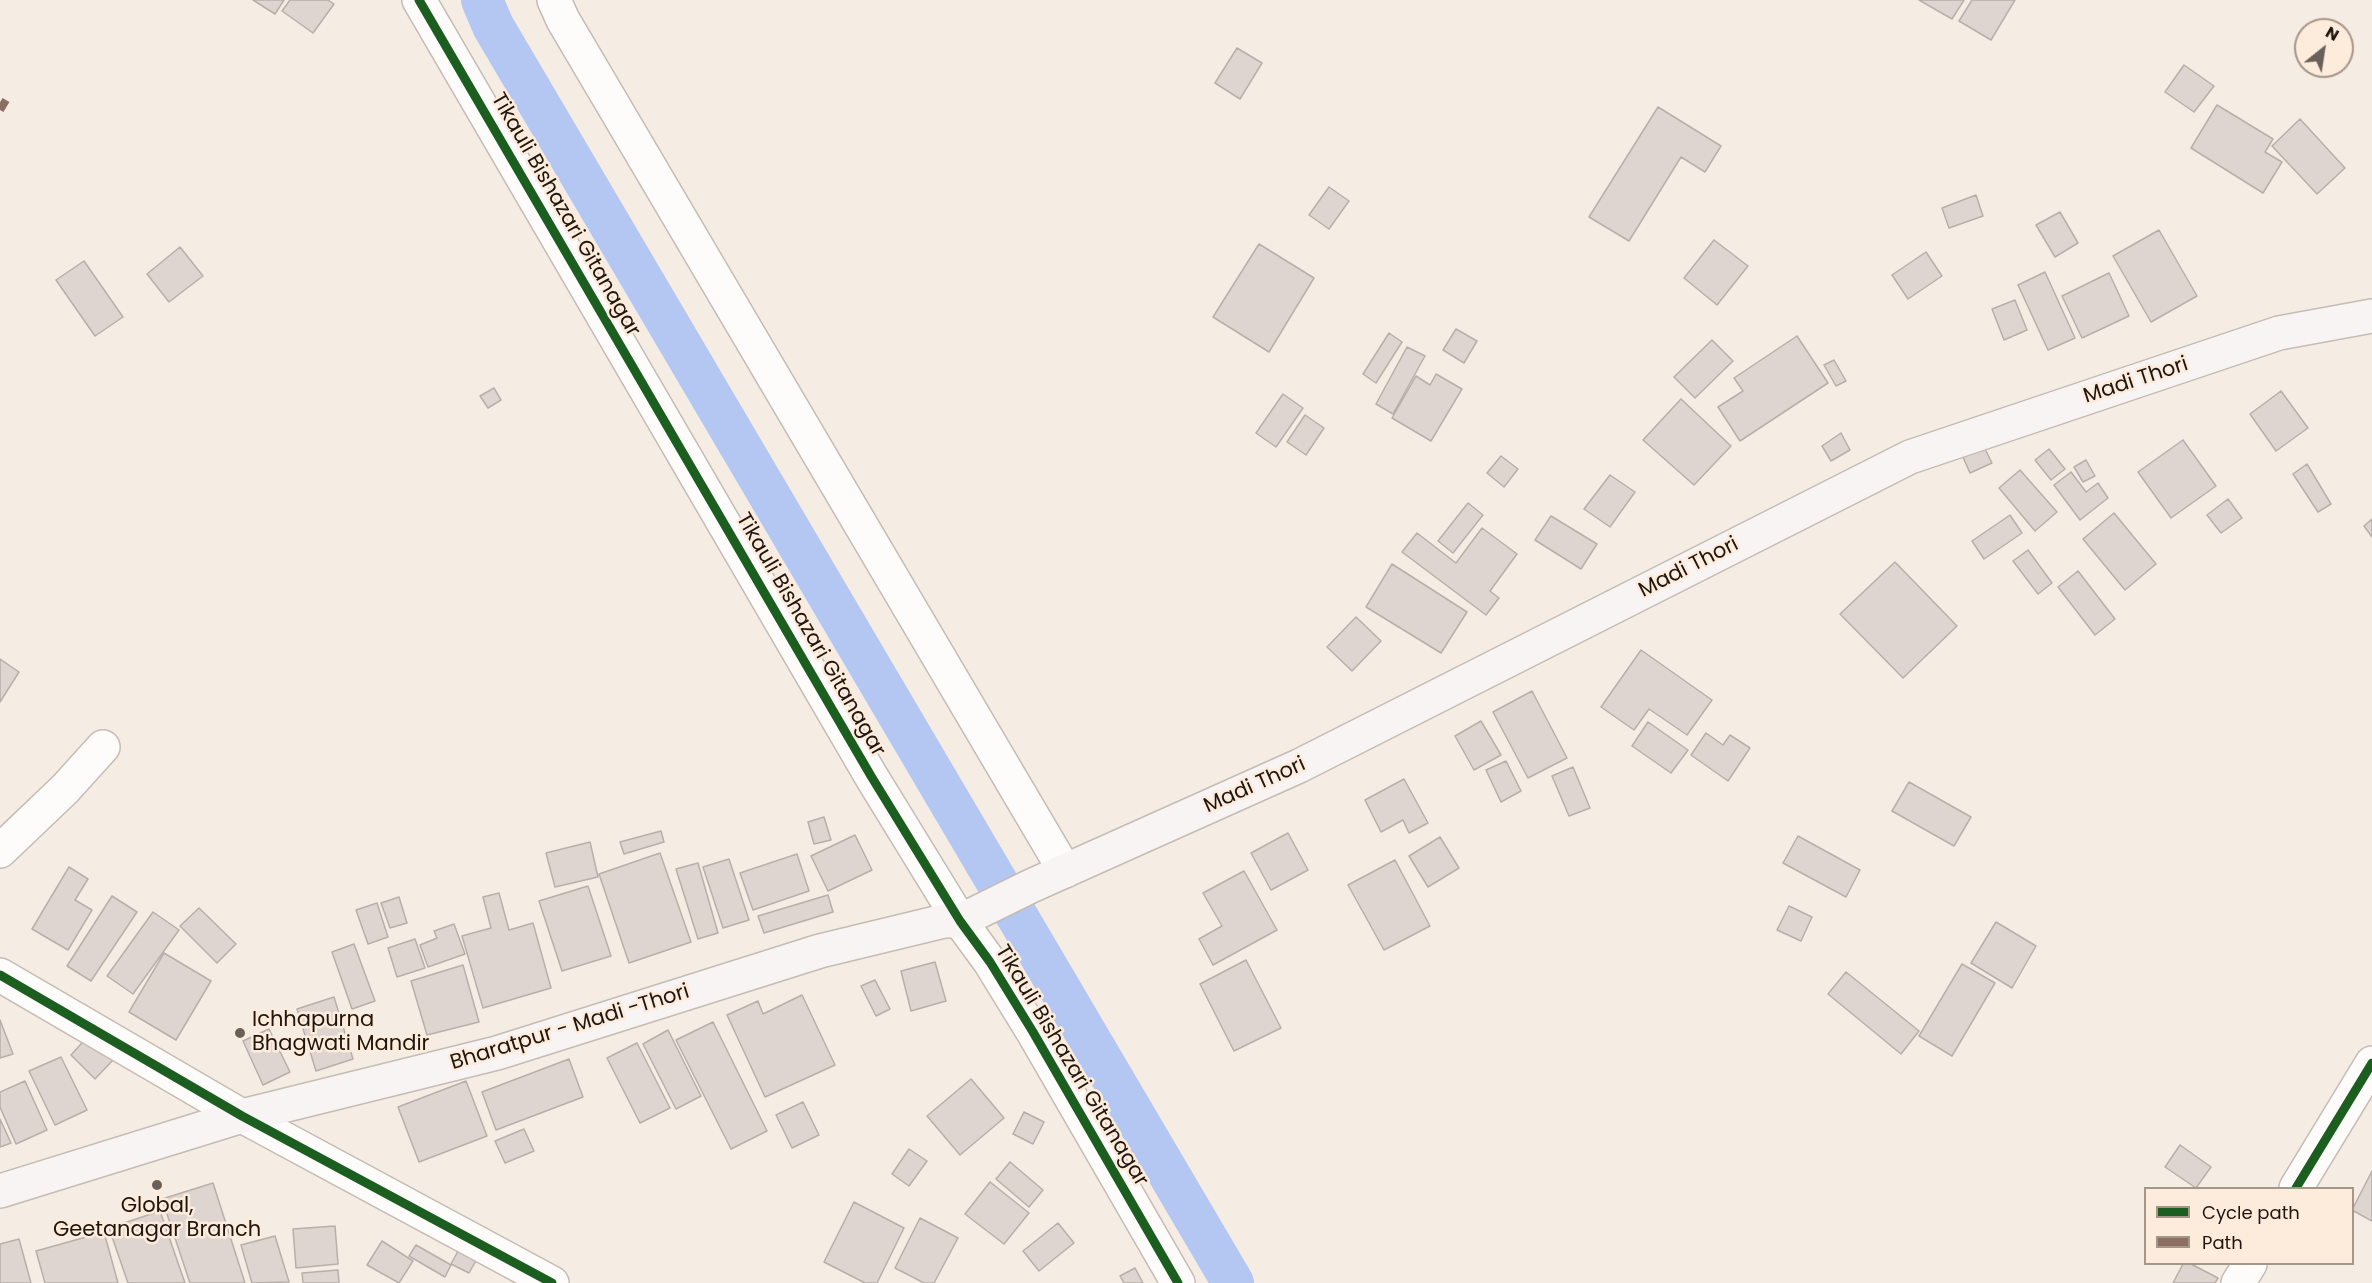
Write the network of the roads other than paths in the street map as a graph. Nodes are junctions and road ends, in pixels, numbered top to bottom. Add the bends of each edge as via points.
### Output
1 (419, 0) edge
2 (554, 0) edge
3 (2372, 316) edge
4 (104, 747) dead end
5 (0, 851) edge
6 (1065, 871) junction
7 (964, 919) junction
8 (0, 975) edge
9 (2372, 1063) edge
10 (242, 1116) junction
11 (2297, 1187) edge
12 (0, 1191) edge
13 (2249, 1265) edge
14 (514, 1275) edge
15 (552, 1283) edge
16 (1178, 1283) edge
17 (2238, 1283) edge

1 - 7 street, Tikauli Bishazari Gitanagar via 871,776
2 - 6 street
3 - 6 main road, Madi Thori via 2279,333 1910,456 1299,766
4 - 5 street
6 - 7 main road, Madi Thori
7 - 10 main road, Bharatpur - Madi -Thori via 820,951 497,1053
7 - 16 street, Tikauli Bishazari Gitanagar
8 - 10 street
9 - 11 street
10 - 12 main road, Bharatpur - Madi -Thori
10 - 14 street
13 - 17 street
14 - 15 street

